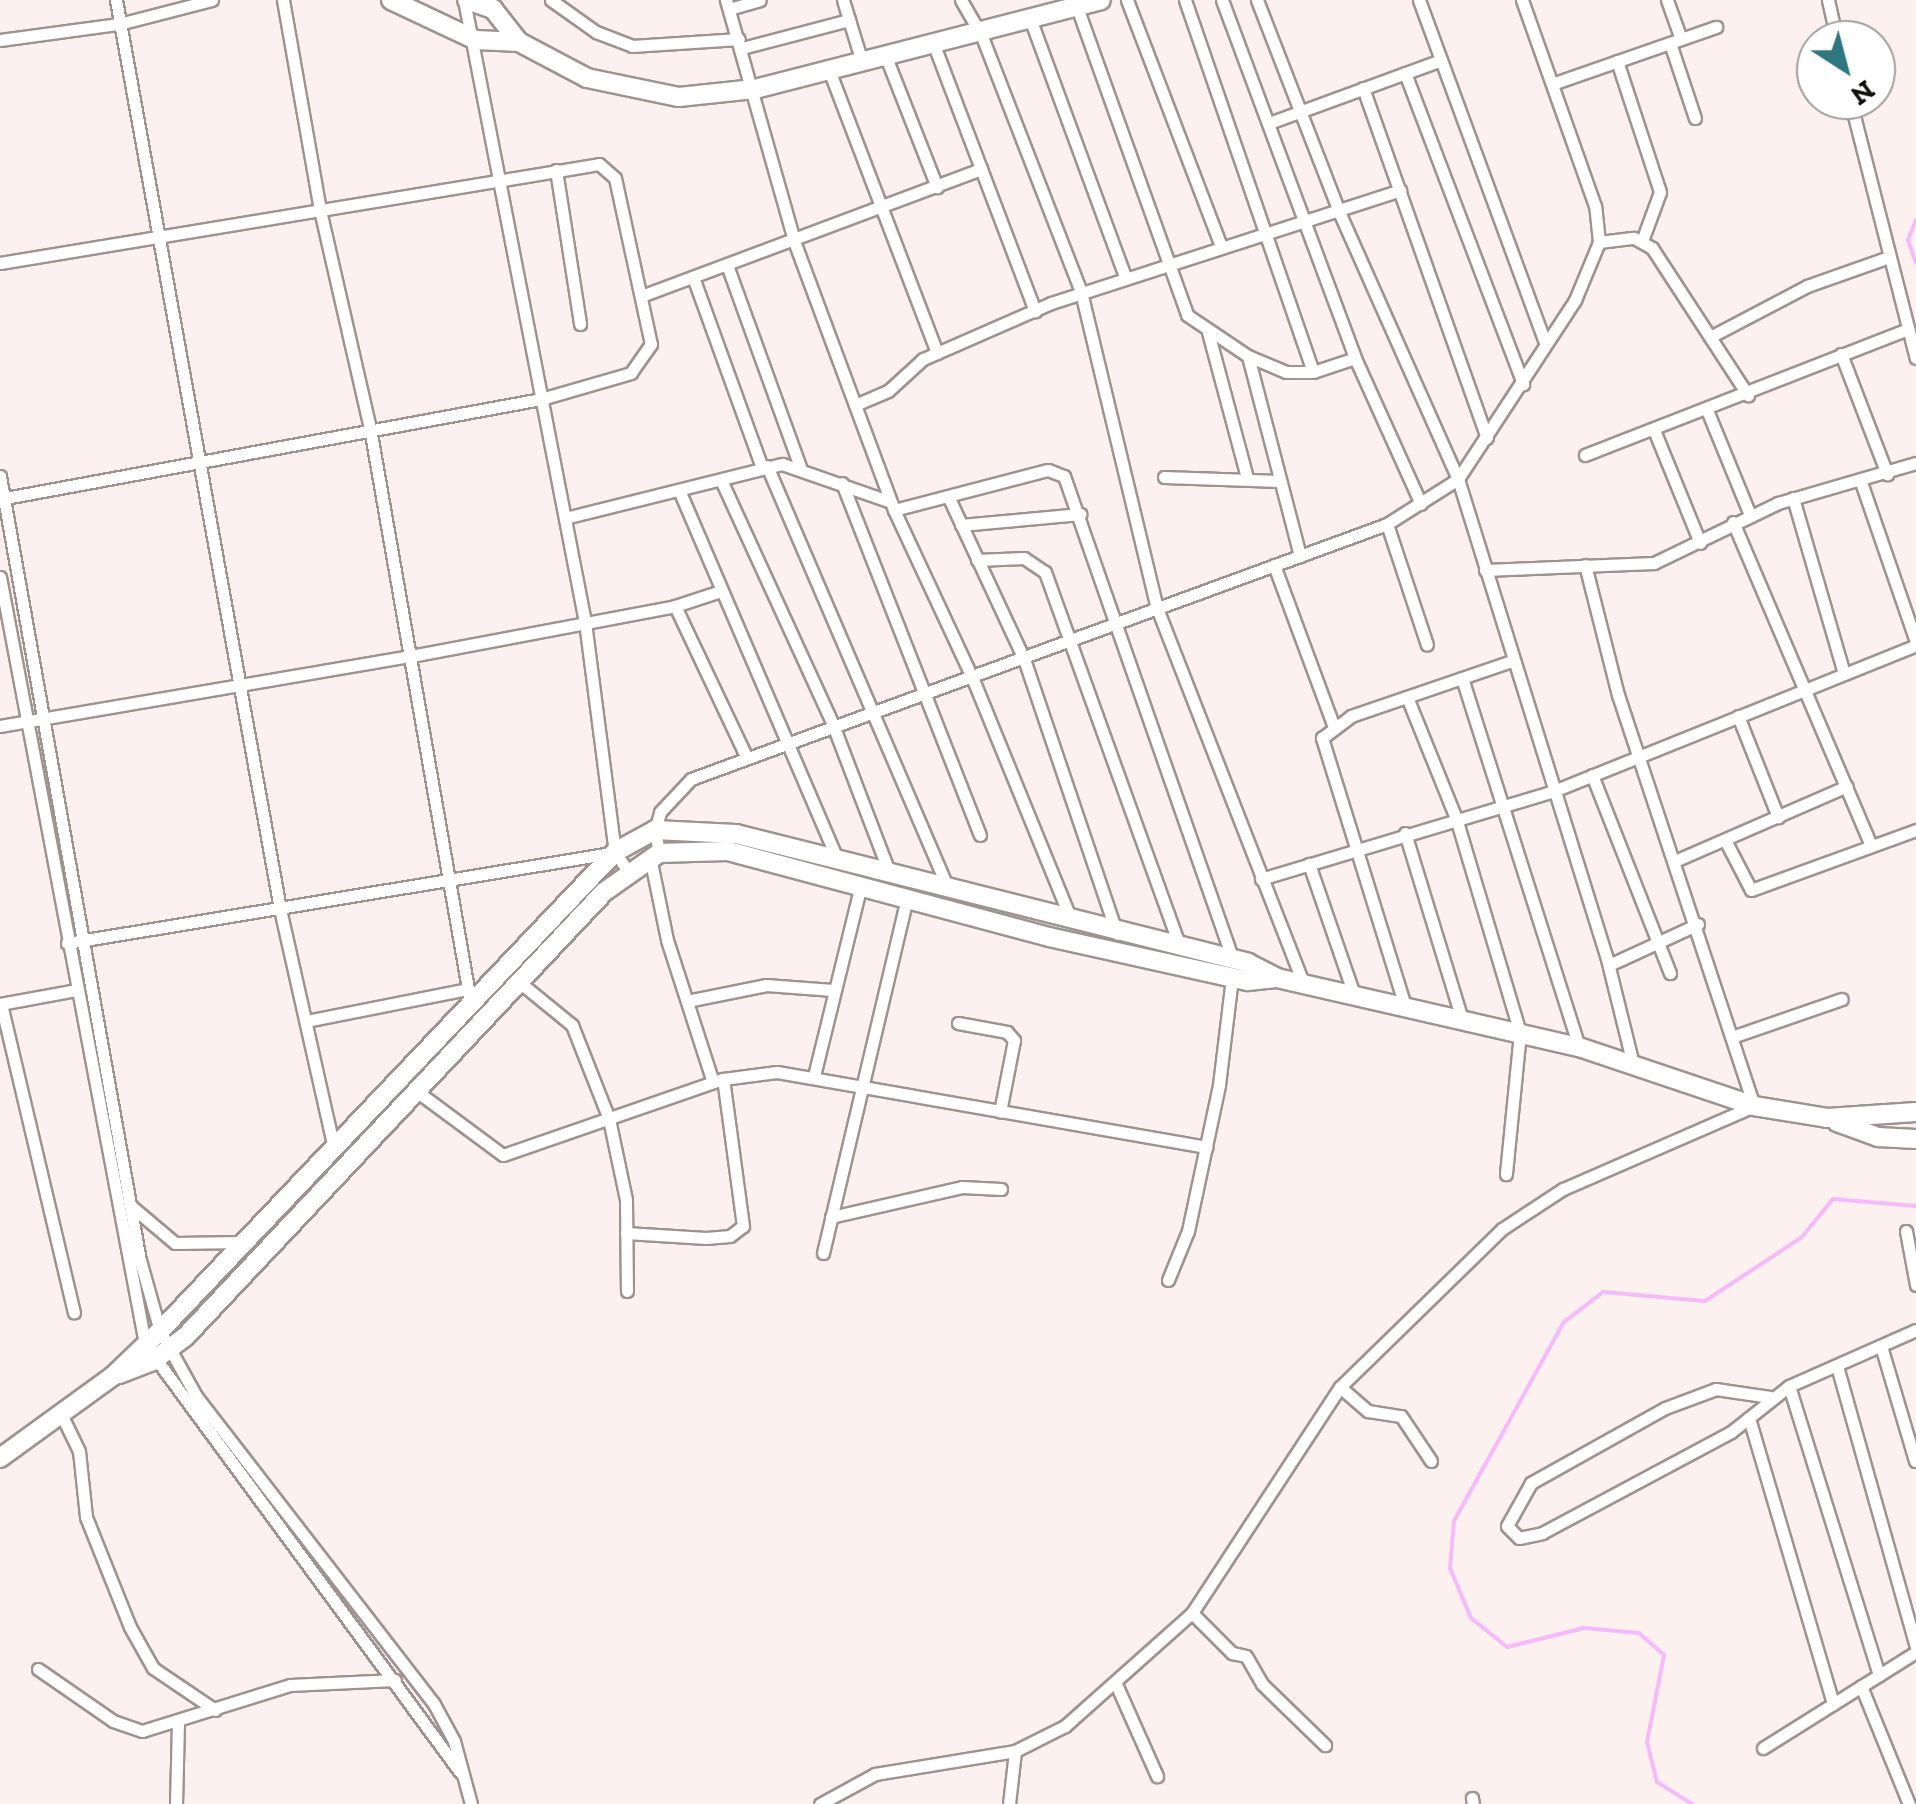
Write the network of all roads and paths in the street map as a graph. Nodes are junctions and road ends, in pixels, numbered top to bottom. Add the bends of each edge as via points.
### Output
1 (116, 0) edge
2 (212, 0) edge
3 (283, 0) edge
4 (391, 0) edge
5 (466, 0) edge
6 (551, 0) edge
7 (760, 0) edge
8 (843, 0) edge
9 (962, 0) edge
10 (1100, 0) edge
11 (1127, 0) edge
12 (1185, 0) edge
13 (1222, 0) edge
14 (1257, 0) edge
15 (1419, 0) edge
16 (1522, 0) edge
17 (1667, 0) edge
18 (727, 5) edge
19 (1076, 7) junction
20 (849, 20) junction
21 (1031, 21) junction
22 (119, 24) junction
23 (1716, 27) dead end
24 (981, 34) junction
25 (0, 40) edge
26 (476, 40) junction
27 (1675, 41) junction
28 (519, 42) junction
29 (741, 44) junction
30 (934, 45) junction
31 (886, 57) junction
32 (1442, 60) junction
33 (1618, 61) junction
34 (862, 62) junction
35 (830, 70) junction
36 (1405, 73) junction
37 (1552, 84) junction
38 (755, 88) junction
39 (1363, 88) junction
40 (1301, 114) junction
41 (1695, 118) dead end
42 (1855, 120) edge
43 (1269, 123) junction
44 (556, 170) junction
45 (981, 170) junction
46 (501, 182) junction
47 (937, 186) junction
48 (1400, 190) junction
49 (882, 207) junction
50 (1338, 209) junction
51 (320, 210) junction
52 (1306, 219) junction
53 (1268, 231) junction
54 (158, 237) junction
55 (794, 241) junction
56 (1642, 241) junction
57 (1598, 242) junction
58 (1221, 246) junction
59 (1889, 257) junction
60 (0, 262) edge
61 (1165, 263) junction
62 (726, 265) junction
63 (1125, 276) junction
64 (693, 277) junction
65 (1081, 292) junction
66 (644, 294) junction
67 (1034, 311) junction
68 (580, 324) dead end
69 (1908, 329) junction
70 (1208, 332) junction
71 (1710, 337) junction
72 (1546, 342) junction
73 (937, 353) junction
74 (1842, 354) junction
75 (1248, 356) junction
76 (1354, 358) junction
77 (1916, 358) edge
78 (1312, 372) junction
79 (1524, 384) junction
80 (1748, 395) junction
81 (541, 399) junction
82 (855, 405) junction
83 (1707, 410) junction
84 (370, 428) junction
85 (1654, 430) junction
86 (1487, 438) junction
87 (1585, 456) dead end
88 (198, 459) junction
89 (1916, 463) edge
90 (764, 467) junction
91 (800, 467) junction
92 (1887, 474) junction
93 (0, 476) edge
94 (1164, 477) dead end
95 (1248, 478) junction
96 (1458, 479) junction
97 (721, 480) junction
98 (1280, 481) junction
99 (1861, 482) junction
100 (842, 483) junction
101 (679, 490) junction
102 (948, 496) junction
103 (2, 498) edge
104 (1793, 498) junction
105 (1421, 504) junction
106 (893, 506) junction
107 (1080, 514) junction
108 (1750, 515) junction
109 (565, 518) junction
110 (1733, 522) junction
111 (1386, 524) junction
112 (961, 526) junction
113 (1700, 543) junction
114 (1300, 556) junction
115 (978, 560) junction
116 (1585, 564) junction
117 (1274, 565) junction
118 (1485, 570) junction
119 (0, 577) edge
120 (721, 591) junction
121 (675, 606) junction
122 (1157, 608) junction
123 (584, 622) junction
124 (1112, 625) junction
125 (1066, 642) junction
126 (1916, 643) edge
127 (1427, 645) dead end
128 (411, 656) junction
129 (1024, 658) junction
130 (1512, 661) junction
131 (1844, 674) junction
132 (972, 677) junction
133 (1462, 678) junction
134 (240, 684) junction
135 (1802, 691) junction
136 (924, 694) junction
137 (1407, 697) junction
138 (872, 712) junction
139 (1738, 716) junction
140 (45, 719) junction
141 (29, 721) junction
142 (833, 725) junction
143 (0, 726) edge
144 (1334, 727) junction
145 (788, 742) junction
146 (1640, 756) junction
147 (747, 758) junction
148 (1592, 775) junction
149 (1847, 786) junction
150 (1552, 792) junction
151 (1502, 806) junction
152 (1778, 817) junction
153 (1456, 818) junction
154 (655, 830) junction
155 (1916, 830) edge
156 (1405, 833) junction
157 (980, 835) dead end
158 (1725, 840) junction
159 (1870, 843) junction
160 (1355, 850) junction
161 (616, 852) junction
162 (655, 855) junction
163 (836, 859) junction
164 (1678, 860) junction
165 (1309, 864) junction
166 (627, 870) junction
167 (888, 872) junction
168 (447, 879) junction
169 (1261, 880) junction
170 (861, 885) junction
171 (948, 889) junction
172 (907, 898) junction
173 (280, 910) junction
174 (1072, 924) junction
175 (1698, 924) junction
176 (1117, 934) junction
177 (86, 940) junction
178 (67, 943) junction
179 (1659, 943) junction
180 (1180, 948) junction
181 (1609, 965) junction
182 (1232, 969) junction
183 (1670, 972) dead end
184 (518, 981) junction
185 (1303, 983) junction
186 (76, 990) junction
187 (833, 990) junction
188 (1354, 995) junction
189 (469, 998) junction
190 (1842, 999) dead end
191 (687, 1000) junction
192 (1, 1004) edge
193 (1405, 1006) junction
194 (1462, 1020) junction
195 (306, 1021) junction
196 (958, 1022) dead end
197 (1520, 1033) junction
198 (1732, 1037) junction
199 (1580, 1046) junction
200 (1633, 1064) junction
201 (814, 1076) junction
202 (718, 1081) junction
203 (862, 1084) junction
204 (415, 1090) junction
205 (1754, 1106) junction
206 (1000, 1112) junction
207 (1916, 1112) edge
208 (1827, 1118) junction
209 (609, 1119) junction
210 (1916, 1140) edge
211 (1206, 1147) junction
212 (334, 1149) junction
213 (1506, 1174) dead end
214 (1001, 1189) dead end
215 (132, 1206) junction
216 (830, 1217) junction
217 (1906, 1231) dead end
218 (626, 1234) junction
219 (248, 1242) junction
220 (824, 1253) dead end
221 (1168, 1280) dead end
222 (1916, 1285) edge
223 (627, 1291) dead end
224 (74, 1312) dead end
225 (1916, 1330) edge
226 (160, 1331) junction
227 (1881, 1346) junction
228 (155, 1352) junction
229 (1836, 1366) junction
230 (1789, 1386) junction
231 (1340, 1388) junction
232 (1770, 1397) junction
233 (61, 1414) junction
234 (1750, 1418) junction
235 (0, 1458) edge
236 (1431, 1461) dead end
237 (1915, 1461) edge
238 (1192, 1613) junction
239 (1916, 1650) edge
240 (38, 1669) dead end
241 (1879, 1675) junction
242 (395, 1680) junction
243 (417, 1680) junction
244 (1116, 1684) junction
245 (1861, 1686) junction
246 (404, 1691) junction
247 (1833, 1704) junction
248 (216, 1710) junction
249 (178, 1723) junction
250 (1326, 1746) dead end
251 (1763, 1748) dead end
252 (1015, 1750) junction
253 (463, 1776) junction
254 (1157, 1776) dead end
255 (176, 1804) edge
256 (472, 1804) edge
257 (820, 1804) edge
258 (1009, 1804) edge
259 (1909, 1804) edge

1 - 22 street
2 - 22 street
3 - 51 street
4 - 26 street
5 - 26 street
5 - 28 street via 492,9
6 - 29 street via 596,32 632,46
7 - 18 street
8 - 20 street
9 - 24 street
10 - 19 street
11 - 58 street
12 - 53 street
13 - 43 street
14 - 40 street
15 - 32 street
16 - 37 street
17 - 27 street
18 - 29 street
19 - 21 street
19 - 61 street
20 - 29 street
20 - 34 street
21 - 24 street
21 - 63 street
22 - 25 street
22 - 54 street
23 - 27 street
24 - 30 street
24 - 65 street
26 - 28 street
26 - 46 street
27 - 33 street
27 - 41 street
28 - 38 street via 587,78 637,91 679,97
29 - 38 street
30 - 31 street
30 - 45 street
31 - 34 street
31 - 47 street
32 - 36 street
32 - 72 street
33 - 37 street
33 - 56 street via 1660,192
34 - 35 street
35 - 38 street
35 - 49 street
36 - 39 street
36 - 79 street
37 - 57 street via 1595,206
38 - 55 street
39 - 40 street
39 - 48 street
40 - 43 street
40 - 50 street
42 - 59 street
43 - 52 street
44 - 46 street
44 - 66 street via 599,164 612,172
44 - 68 street
45 - 47 street
45 - 67 street
46 - 51 street
46 - 81 street
47 - 49 street
48 - 50 street
48 - 86 street
49 - 55 street
49 - 73 street
50 - 52 street
50 - 96 street
51 - 54 street
51 - 84 street
52 - 53 street
52 - 76 street
53 - 58 street
53 - 78 street
54 - 60 street
54 - 88 street
55 - 62 street
55 - 82 street
56 - 57 street
56 - 71 street
57 - 72 street via 1575,300
58 - 61 street
59 - 69 street
59 - 71 street via 1807,286
61 - 63 street
61 - 70 street via 1180,305
62 - 64 street
62 - 91 street
63 - 65 street
64 - 66 street
64 - 90 street
65 - 67 street
65 - 122 street
66 - 81 street via 651,344 644,362 612,382
67 - 73 street
69 - 74 street
69 - 77 street
70 - 75 street
70 - 95 street
71 - 80 street
72 - 79 street
73 - 82 street via 888,391
74 - 80 street
74 - 92 street
75 - 78 street via 1286,372
75 - 98 street
76 - 78 street
76 - 105 street
79 - 86 street
80 - 83 street
81 - 84 street
81 - 109 street
82 - 106 street
83 - 85 street
83 - 108 street
84 - 88 street
84 - 128 street
85 - 87 street
85 - 113 street
86 - 96 street
88 - 103 street
88 - 134 street
89 - 92 street
90 - 91 street
90 - 97 street
90 - 138 street
91 - 100 street
92 - 99 street
93 - 103 street
94 - 95 street
95 - 98 street
96 - 105 street
96 - 118 street
97 - 101 street
97 - 142 street
98 - 114 street
99 - 104 street
99 - 126 street
100 - 106 street
100 - 136 street
101 - 109 street
101 - 120 street
102 - 106 street
102 - 107 street via 1058,471
102 - 112 street
103 - 140 street
104 - 108 street
104 - 131 street
105 - 111 street
106 - 132 street
107 - 112 street
107 - 124 street
108 - 110 street
109 - 123 street
110 - 113 street
110 - 135 street
111 - 114 street
111 - 127 street
112 - 115 street
113 - 116 street via 1654,564
114 - 117 street
115 - 125 street via 1024,558 1042,566
115 - 129 street
116 - 118 street
116 - 146 street via 1609,666
117 - 122 street
117 - 144 street
118 - 130 street
119 - 141 street
120 - 121 street
120 - 145 street
121 - 123 street
121 - 147 street
122 - 124 street
122 - 169 street
123 - 128 street
123 - 161 street
124 - 125 street
124 - 182 street
125 - 129 street
125 - 180 street
126 - 131 street
128 - 134 street
128 - 168 street
129 - 132 street
129 - 176 street
130 - 133 street
130 - 150 street
131 - 135 street
132 - 136 street
132 - 174 street
133 - 137 street
133 - 151 street
134 - 140 street
134 - 173 street
135 - 139 street
135 - 149 street
136 - 138 street
136 - 157 street
137 - 144 street
137 - 153 street
138 - 142 street
138 - 171 street
139 - 146 street
139 - 152 street
140 - 141 street
140 - 177 street
141 - 143 street
141 - 178 street
142 - 145 street
142 - 167 street
144 - 160 street via 1321,743
145 - 147 street
145 - 163 street
146 - 148 street
146 - 164 street
147 - 154 street via 678,788
148 - 150 street
148 - 179 street
149 - 152 street
149 - 159 street
150 - 151 street
150 - 181 street
151 - 153 street
151 - 199 street
152 - 158 street
153 - 156 street
153 - 197 street
154 - 161 street
154 - 162 street
154 - 163 street via 722,832
155 - 159 street
156 - 160 street
156 - 194 street
158 - 159 street via 1751,890
158 - 164 street
160 - 165 street
160 - 193 street
161 - 166 street
161 - 168 street
161 - 189 street
162 - 166 street
162 - 170 street via 728,851
162 - 191 street
163 - 167 street
164 - 175 street
165 - 169 street
165 - 188 street
166 - 184 street
167 - 171 street
168 - 173 street
168 - 189 street
169 - 185 street
170 - 172 street
170 - 187 street
171 - 174 street
172 - 182 street
172 - 203 street
173 - 177 street
173 - 195 street
174 - 176 street
175 - 179 street
175 - 198 street
176 - 180 street
177 - 178 street
177 - 215 street
178 - 186 street
179 - 181 street
179 - 183 street
180 - 182 street
181 - 200 street
182 - 185 street
182 - 211 street
184 - 204 street
184 - 209 street via 572,1025
185 - 188 street
186 - 192 street
186 - 228 street
187 - 191 street via 766,985
187 - 201 street
188 - 193 street
189 - 195 street
189 - 212 street
190 - 198 street
191 - 202 street
192 - 224 street
193 - 194 street
194 - 197 street
195 - 212 street
196 - 206 street via 1007,1032 1014,1040
197 - 199 street
197 - 213 street
198 - 205 street
199 - 200 street
200 - 205 street
201 - 202 street via 777,1072
201 - 203 street
202 - 209 street
202 - 218 street via 743,1226 730,1236 706,1238
203 - 206 street
203 - 216 street
204 - 209 street via 502,1155
204 - 228 street
205 - 208 street
205 - 231 street via 1534,1206 1502,1229
206 - 211 street
207 - 208 street
208 - 210 street via 1878,1137
209 - 218 street via 622,1172
211 - 221 street via 1188,1231
212 - 219 street
214 - 216 street via 962,1187
215 - 219 street via 175,1242
215 - 226 street
216 - 220 street
217 - 222 street
218 - 223 street
219 - 226 street
225 - 227 street
226 - 228 street
227 - 229 street
227 - 237 street
228 - 233 street
228 - 242 street
228 - 243 street
229 - 230 street
229 - 239 street
230 - 232 street
230 - 241 street
231 - 236 street via 1372,1413 1401,1416
231 - 238 street
232 - 234 street
232 - 234 street via 1716,1388 1666,1408 1531,1482 1507,1526 1519,1538 1542,1533
233 - 235 street
233 - 248 street via 78,1452 86,1516 130,1627 154,1668
234 - 247 street
238 - 244 street
238 - 250 street via 1230,1651 1246,1656 1262,1684
239 - 241 street
240 - 249 street via 128,1729
241 - 245 street
242 - 246 street
242 - 248 street via 290,1686
243 - 246 street
243 - 253 street via 454,1741
244 - 252 street via 1064,1726
244 - 254 street
245 - 247 street
245 - 259 street
246 - 253 street
247 - 251 street
248 - 249 street
249 - 255 street
252 - 257 street via 874,1774
252 - 258 street
253 - 256 street

